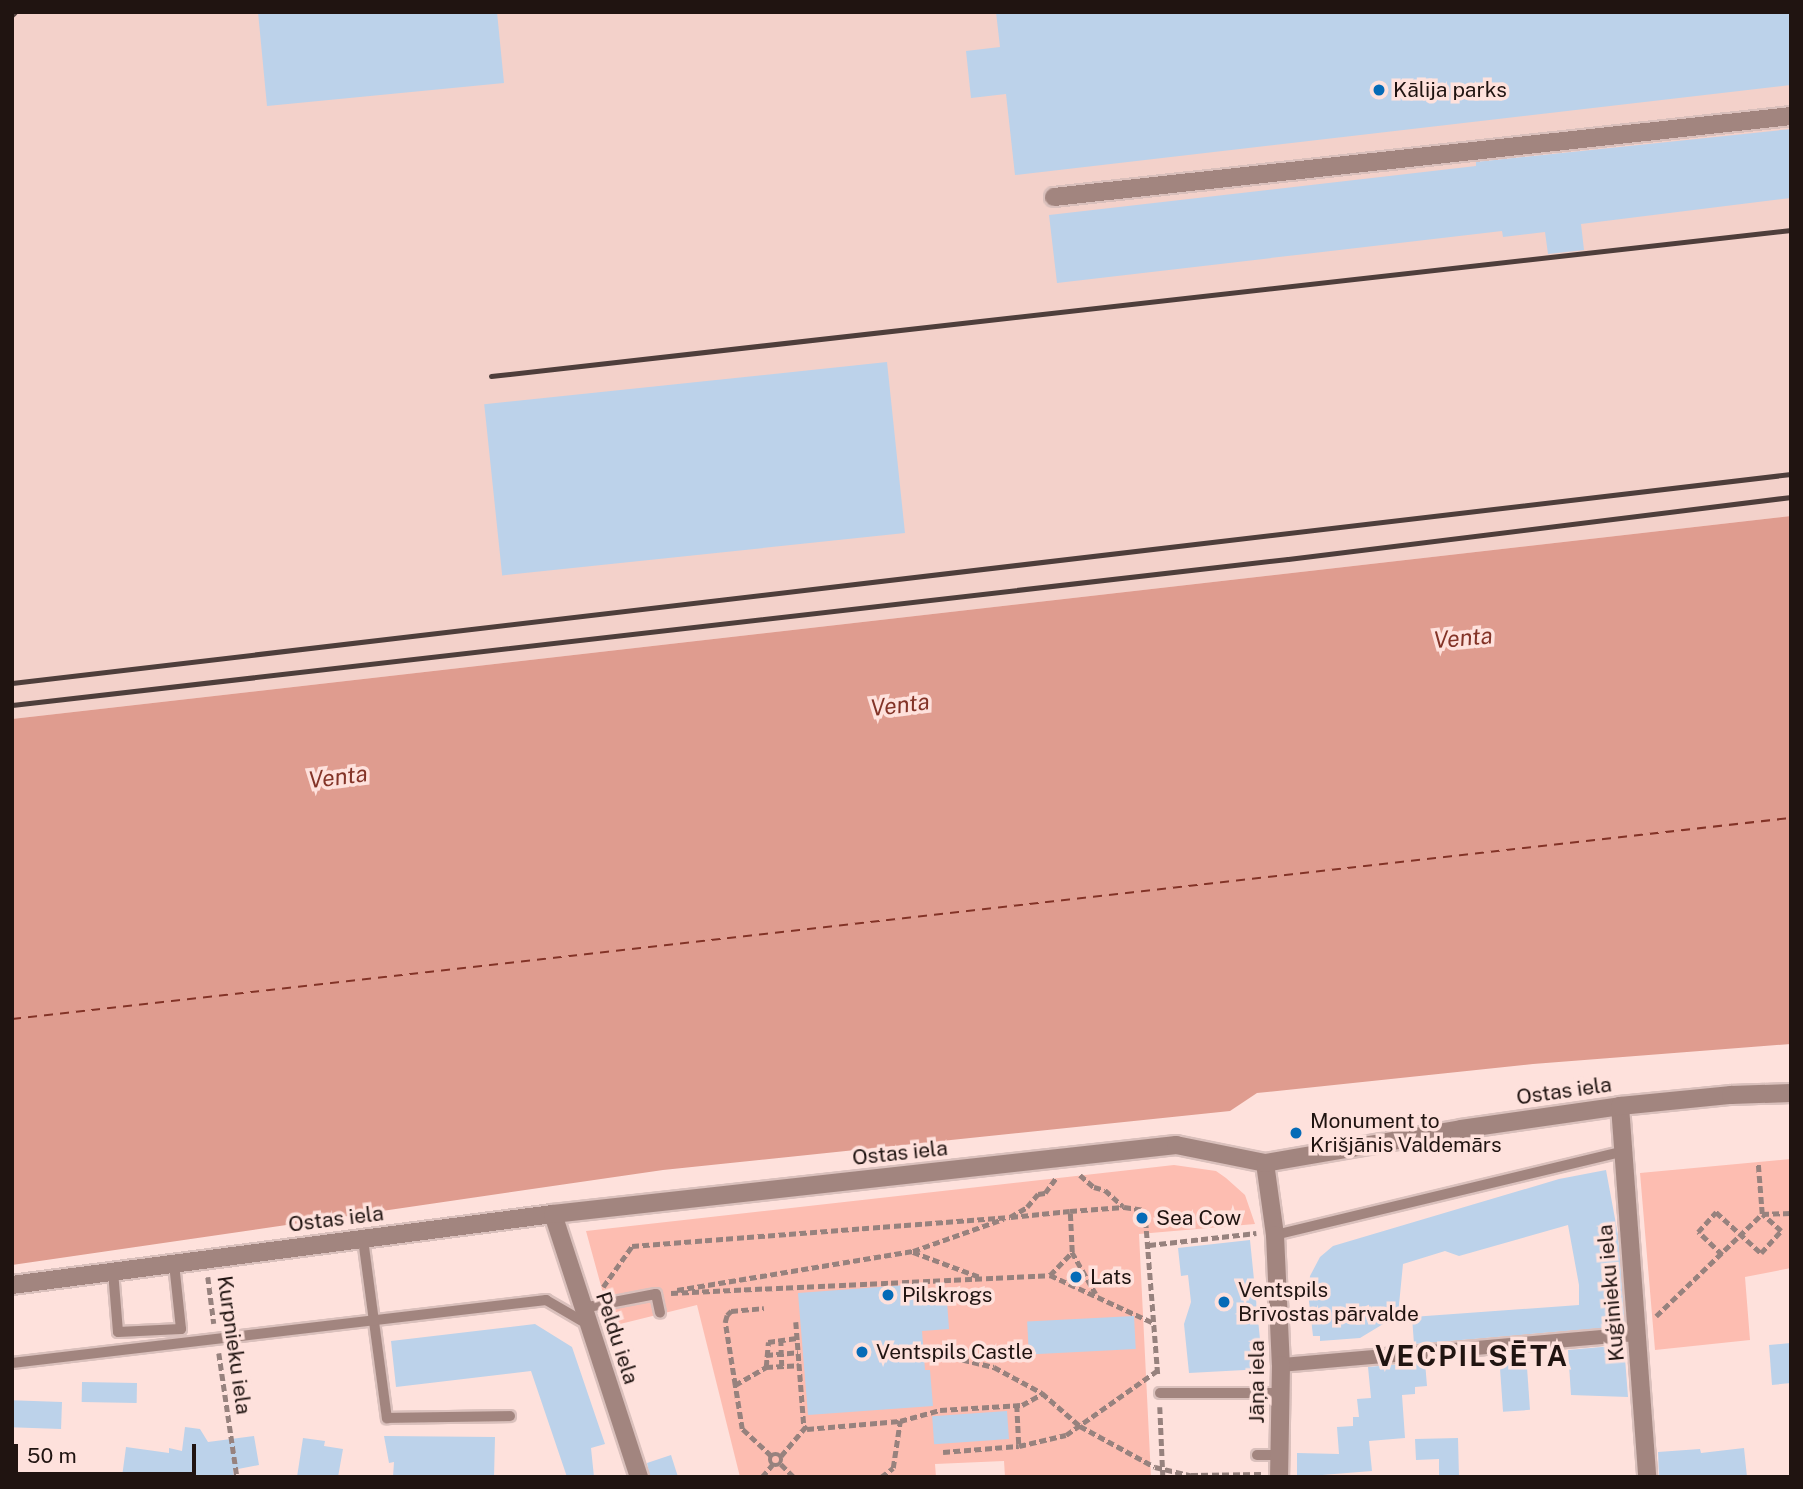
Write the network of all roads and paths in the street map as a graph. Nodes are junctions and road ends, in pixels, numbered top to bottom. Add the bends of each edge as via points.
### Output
1 (1791, 116) edge
2 (1054, 197) dead end
3 (1791, 1093) edge
4 (1620, 1106) junction
5 (1622, 1152) junction
6 (1265, 1163) junction
7 (1758, 1163) dead end
8 (1077, 1173) dead end
9 (1058, 1175) dead end
10 (1124, 1207) junction
11 (1070, 1211) junction
12 (1791, 1213) edge
13 (553, 1214) junction
14 (1762, 1214) junction
15 (1010, 1217) junction
16 (1741, 1235) junction
17 (1275, 1236) junction
18 (363, 1239) junction
19 (1149, 1245) junction
20 (913, 1251) junction
21 (1072, 1252) junction
22 (1722, 1255) junction
23 (205, 1259) junction
24 (174, 1264) junction
25 (113, 1271) junction
26 (1050, 1275) junction
27 (983, 1278) junction
28 (12, 1284) edge
29 (602, 1288) dead end
30 (656, 1294) junction
31 (1097, 1296) junction
32 (764, 1308) dead end
33 (660, 1313) dead end
34 (586, 1316) junction
35 (374, 1321) junction
36 (796, 1322) dead end
37 (1154, 1323) junction
38 (1638, 1334) junction
39 (797, 1338) junction
40 (781, 1339) junction
41 (217, 1340) junction
42 (798, 1352) junction
43 (782, 1353) junction
44 (766, 1355) junction
45 (922, 1356) dead end
46 (12, 1363) edge
47 (799, 1365) junction
48 (1281, 1365) junction
49 (782, 1366) junction
50 (766, 1367) junction
51 (1158, 1370) junction
52 (735, 1385) junction
53 (1281, 1392) junction
54 (1042, 1393) junction
55 (1160, 1393) junction
56 (1017, 1405) junction
57 (510, 1416) dead end
58 (901, 1421) junction
59 (1080, 1426) junction
60 (805, 1427) junction
61 (1019, 1446) junction
62 (943, 1452) dead end
63 (1257, 1455) dead end
64 (1279, 1455) junction
65 (771, 1456) junction
66 (781, 1456) junction
67 (781, 1464) junction
68 (772, 1465) junction
69 (1160, 1469) junction
70 (1279, 1475) edge
71 (237, 1477) edge
72 (639, 1477) edge
73 (762, 1477) edge
74 (793, 1477) edge
75 (880, 1477) edge
76 (1163, 1477) edge
77 (1647, 1477) edge

1 - 2 street
3 - 4 street, Ostas iela
4 - 5 street, Kuģinieku iela
4 - 6 street, Ostas iela
5 - 17 lane
5 - 38 street, Kuģinieku iela
6 - 13 street, Ostas iela via 1176,1145
6 - 17 street, Jāņa iela
7 - 14 path
8 - 10 path
9 - 15 path via 1045,1194 1038,1194
10 - 11 path
10 - 19 path via 1145,1210
11 - 15 path
11 - 21 path
12 - 14 path
13 - 18 street, Ostas iela
13 - 34 street, Peldu iela
14 - 16 path
14 - 16 path via 1781,1231 1761,1253
15 - 20 path
15 - 29 path via 632,1246
16 - 22 path
16 - 22 path via 1716,1212 1698,1232
17 - 19 path via 1256,1233
17 - 48 street, Jāņa iela
18 - 23 street, Ostas iela
18 - 35 lane
19 - 37 path
20 - 27 path
20 - 30 path
21 - 26 path
21 - 31 path
22 - 38 path
23 - 24 street, Ostas iela
23 - 41 path, Kurpnieku iela
24 - 25 street, Ostas iela
24 - 25 lane via 181,1329 118,1332
25 - 28 street, Ostas iela
26 - 27 path
26 - 31 path
27 - 30 path
30 - 33 lane
30 - 34 lane
31 - 37 path
32 - 52 path via 727,1315
34 - 35 lane via 546,1300
34 - 72 street, Peldu iela
35 - 41 lane
35 - 57 lane via 387,1418
36 - 39 path
37 - 51 path
38 - 48 street
38 - 77 street, Kuģinieku iela
39 - 40 path
39 - 42 path
40 - 43 path
40 - 44 path via 768,1342
41 - 46 lane
41 - 71 path, Kurpnieku iela
42 - 43 path
42 - 47 path
43 - 44 path
43 - 49 path
44 - 50 path
45 - 54 path via 974,1361
47 - 49 path
47 - 60 path
48 - 53 street, Jāņa iela
49 - 50 path
50 - 52 path
51 - 55 path
51 - 59 path
52 - 65 path via 742,1429
53 - 55 lane
53 - 64 street, Jāņa iela
54 - 56 path
54 - 59 path
55 - 69 path
56 - 58 path via 932,1411
56 - 61 path
58 - 60 path
58 - 75 path via 893,1468
59 - 61 path via 1066,1435
59 - 69 path
60 - 66 path
61 - 62 path
63 - 64 lane
64 - 70 street, Jāņa iela
65 - 66 path
65 - 68 path
66 - 67 path
67 - 68 path
67 - 74 path
68 - 73 path
69 - 70 path via 1191,1475
69 - 76 path

